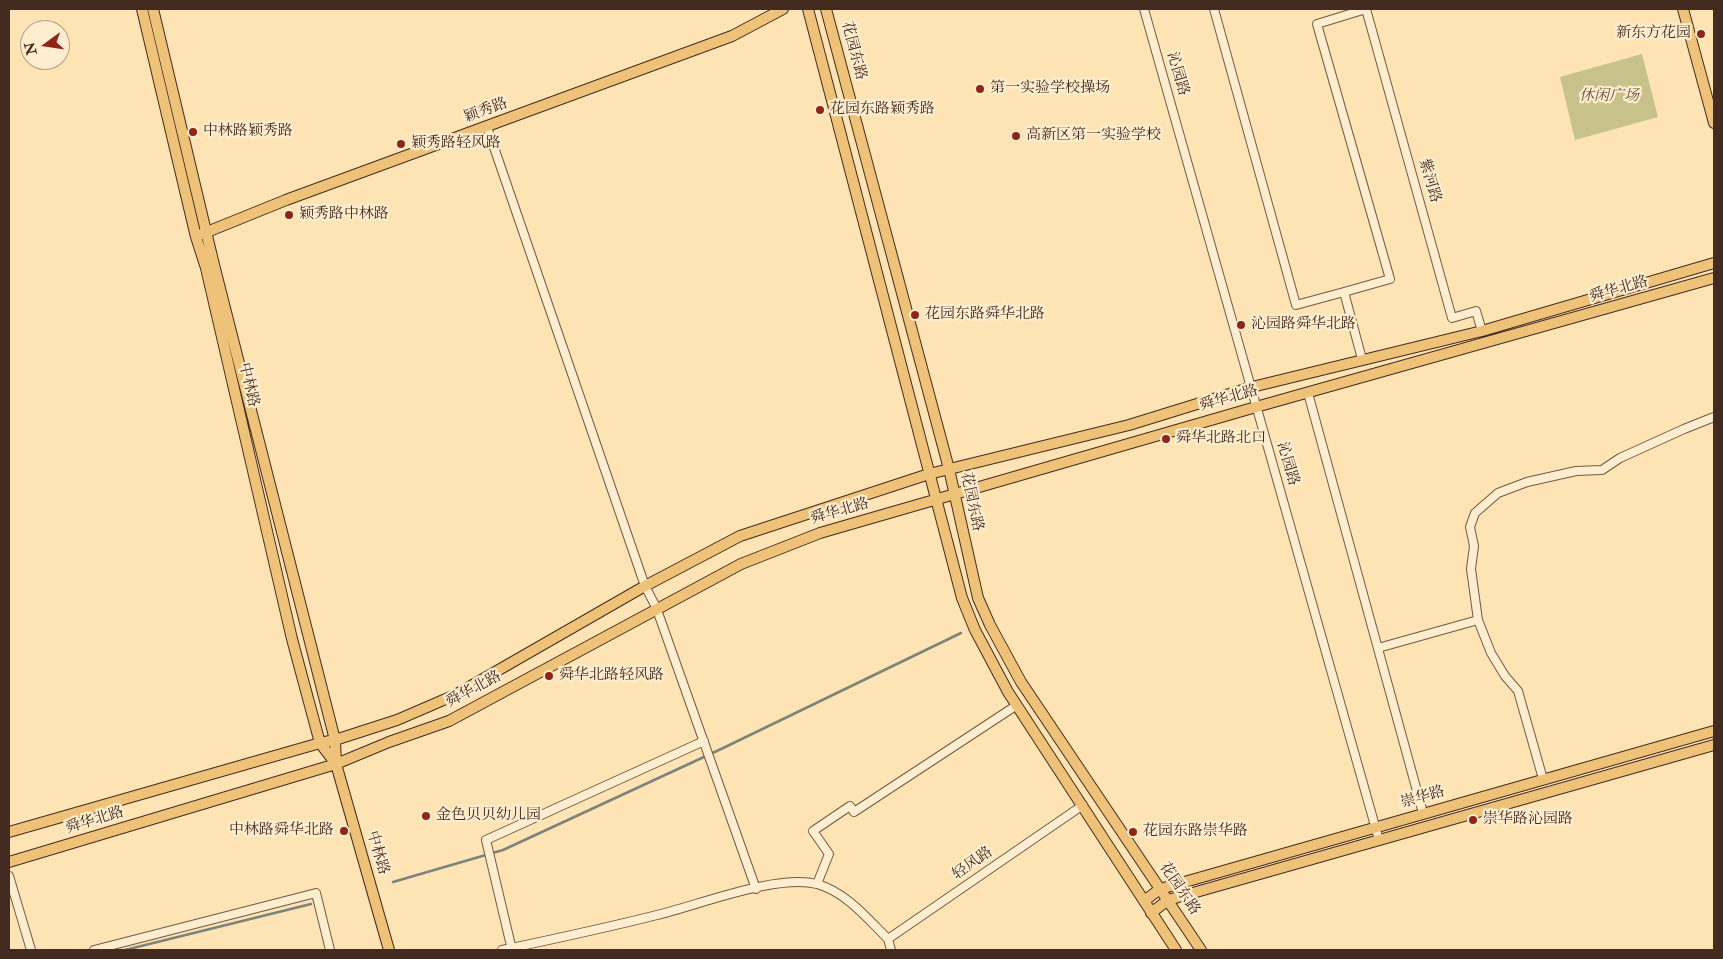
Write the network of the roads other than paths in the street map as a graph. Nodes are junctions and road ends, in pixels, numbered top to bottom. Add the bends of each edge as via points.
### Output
1 (142, 9) edge
2 (153, 9) edge
3 (783, 9) edge
4 (808, 9) edge
5 (826, 9) edge
6 (1144, 9) edge
7 (1214, 9) edge
8 (1366, 9) edge
9 (1683, 9) edge
10 (1714, 123) edge
11 (487, 127) junction
12 (207, 232) junction
13 (196, 237) junction
14 (1714, 263) edge
15 (1714, 278) edge
16 (1344, 292) junction
17 (1482, 331) junction
18 (1362, 359) junction
19 (1252, 387) junction
20 (1308, 393) junction
21 (1256, 407) junction
22 (1714, 418) edge
23 (949, 470) junction
24 (929, 474) junction
25 (954, 495) junction
26 (936, 500) junction
27 (646, 586) junction
28 (656, 607) junction
29 (1478, 620) junction
30 (1378, 648) junction
31 (1017, 705) junction
32 (1714, 731) edge
33 (336, 740) junction
34 (704, 741) junction
35 (320, 742) junction
36 (1714, 745) edge
37 (336, 764) junction
38 (1543, 779) junction
39 (1083, 805) junction
40 (1423, 813) junction
41 (1375, 827) junction
42 (9, 832) edge
43 (1379, 840) junction
44 (9, 862) edge
45 (9, 876) edge
46 (817, 884) junction
47 (756, 889) junction
48 (1160, 889) junction
49 (1168, 900) junction
50 (1144, 901) junction
51 (1151, 913) junction
52 (888, 939) junction
53 (512, 949) edge
54 (31, 950) edge
55 (94, 950) edge
56 (330, 950) edge
57 (389, 950) edge
58 (502, 950) edge
59 (891, 950) edge
60 (1176, 950) edge
61 (1200, 950) edge

1 - 13 main road, 中林路
2 - 12 main road, 中林路
3 - 11 main road, 颖秀路 via 732,36
4 - 24 main road
5 - 23 main road, 花园东路
6 - 19 street, 沁园路
7 - 16 street via 1296,305
8 - 16 street via 1317,24 1390,279
8 - 17 street, 紫河路 via 1452,318 1476,311
9 - 10 main road
11 - 12 main road, 颖秀路
11 - 27 street
12 - 13 main road, 颖秀路
12 - 33 main road, 中林路
13 - 35 main road, 中林路 via 206,268 292,639
14 - 17 main road, 舜华北路
15 - 20 main road, 舜华北路
16 - 18 street
17 - 18 main road, 舜华北路
18 - 19 main road, 舜华北路
19 - 21 street, 沁园路
19 - 23 main road, 舜华北路 via 1129,425
20 - 21 main road, 舜华北路
20 - 30 street
21 - 25 main road, 舜华北路
21 - 41 street, 沁园路
22 - 29 street via 1620,458 1602,470 1542,478 1498,493 1475,513 1470,527 1474,546 1471,569
23 - 24 main road, 舜华北路
23 - 25 main road, 花园东路
24 - 26 main road
24 - 27 main road, 舜华北路 via 740,536
25 - 26 main road, 舜华北路
25 - 48 main road, 花园东路 via 978,598 990,625 1021,682
26 - 28 main road, 舜华北路 via 820,533 741,564
26 - 31 main road via 962,598 974,630
27 - 28 street
27 - 33 main road, 舜华北路 via 454,695 396,720
28 - 34 street
28 - 37 main road, 舜华北路 via 449,721
29 - 30 street
29 - 38 street via 1491,654 1518,691
30 - 40 street
31 - 39 main road
31 - 46 street via 854,812 850,806 813,831 829,854
32 - 38 main road, 崇华路
33 - 35 main road, 舜华北路
33 - 37 main road, 中林路
34 - 47 street
34 - 53 street via 486,840
35 - 37 main road, 中林路
35 - 42 main road, 舜华北路
36 - 43 main road, 崇华路
37 - 44 main road, 舜华北路
37 - 57 main road, 中林路
38 - 40 main road, 崇华路
39 - 50 main road
39 - 52 street, 轻风路
40 - 41 main road, 崇华路
41 - 43 street, 沁园路
41 - 48 main road, 崇华路
43 - 49 main road, 崇华路
45 - 54 street
46 - 47 street via 791,882
46 - 52 street via 844,898
47 - 53 street
48 - 49 main road, 花园东路
48 - 50 main road, 崇华路
49 - 51 main road, 崇华路
49 - 61 main road, 花园东路
50 - 51 main road
51 - 60 main road
52 - 59 street
53 - 58 street
55 - 56 street via 316,893

